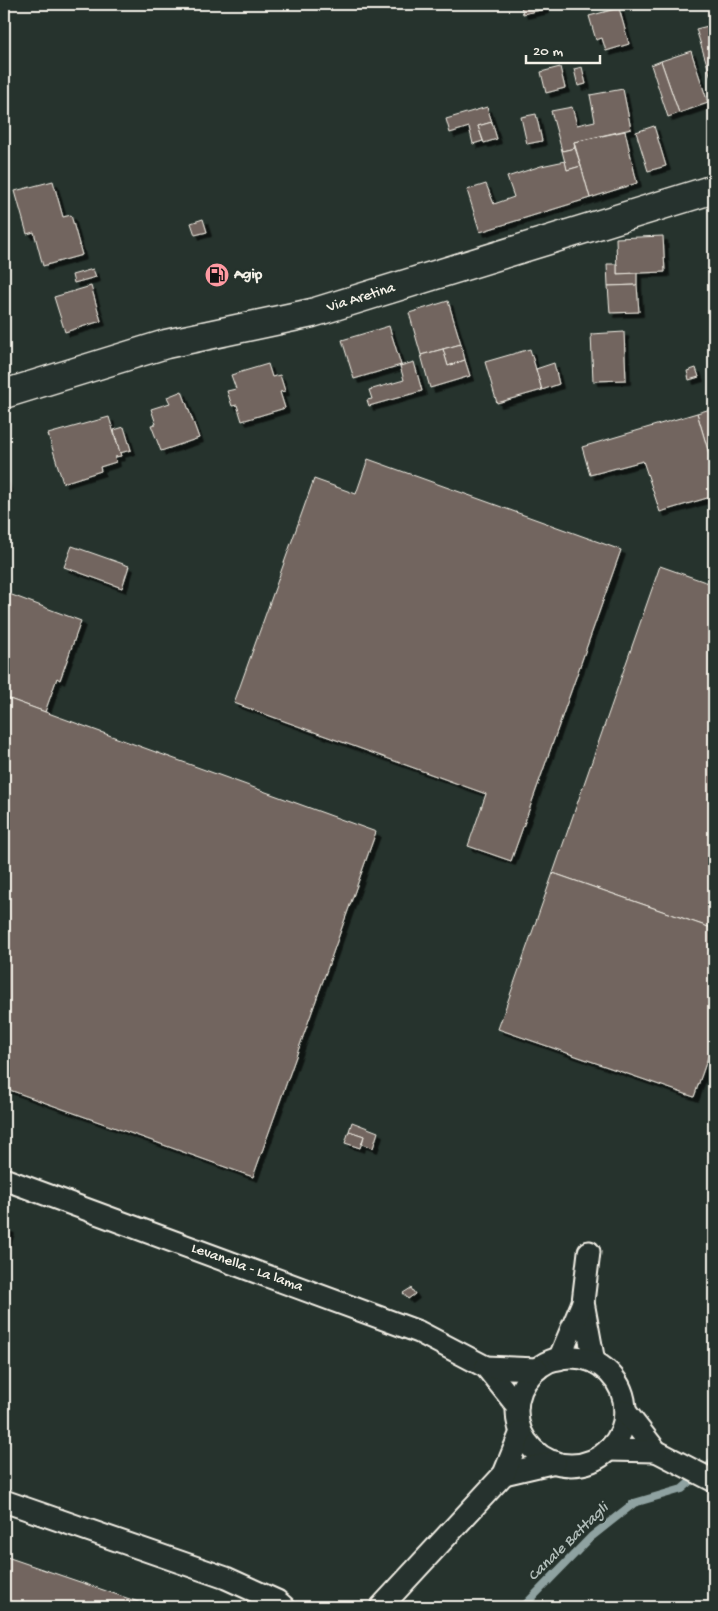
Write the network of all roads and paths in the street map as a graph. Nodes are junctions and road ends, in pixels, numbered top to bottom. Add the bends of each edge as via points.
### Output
1 (714, 189) edge
2 (4, 394) edge
3 (4, 1179) edge
4 (589, 1252) dead end
5 (583, 1302) junction
6 (559, 1358) junction
7 (594, 1362) junction
8 (486, 1367) junction
9 (537, 1369) junction
10 (517, 1406) junction
11 (625, 1411) junction
12 (521, 1432) junction
13 (608, 1450) junction
14 (662, 1455) junction
15 (554, 1462) junction
16 (504, 1474) junction
17 (714, 1481) edge
18 (4, 1501) edge
19 (284, 1607) edge
20 (381, 1607) edge

1 - 2 street, Via Aretina via 312,313 166,344
3 - 8 street, Levanella - La lama via 419,1332
4 - 5 street
5 - 6 street
5 - 7 street
6 - 7 street, Levanella - La lama via 577,1357
6 - 9 street, Levanella - La lama
7 - 11 street, Levanella - La lama via 607,1370 616,1382 623,1396
8 - 9 street, Levanella - La lama
8 - 10 street, Levanella - La lama
9 - 10 street, Levanella - La lama via 527,1379
10 - 12 street, Levanella - La lama
11 - 13 street, Levanella - La lama via 617,1439
11 - 14 street
12 - 15 street, Levanella - La lama via 541,1456
12 - 16 street
13 - 14 street
13 - 15 street, Levanella - La lama via 583,1464
14 - 17 street
15 - 16 street
16 - 20 street
18 - 19 street via 226,1578

